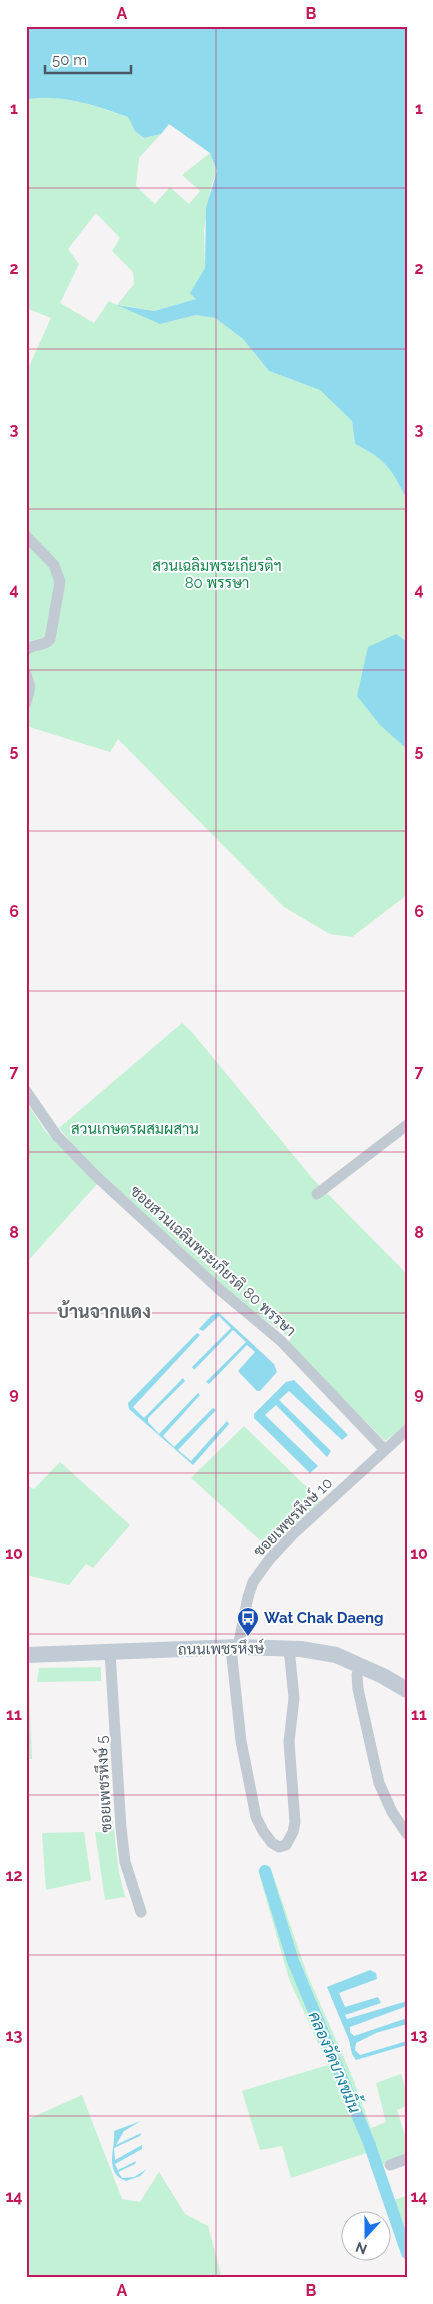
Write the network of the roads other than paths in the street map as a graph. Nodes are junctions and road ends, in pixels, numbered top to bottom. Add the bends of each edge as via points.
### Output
1 (26, 536) edge
2 (26, 650) edge
3 (26, 674) edge
4 (26, 703) edge
5 (26, 1091) edge
6 (407, 1125) edge
7 (317, 1194) dead end
8 (407, 1430) edge
9 (384, 1449) junction
10 (235, 1648) junction
11 (289, 1648) junction
12 (110, 1652) junction
13 (26, 1655) edge
14 (360, 1665) junction
15 (407, 1690) edge
16 (407, 1834) edge
17 (142, 1912) dead end
18 (407, 2159) edge
19 (390, 2165) dead end

1 - 2 street via 54,565 60,582 50,639
3 - 4 street via 30,687
5 - 9 street, ซอยสวนเฉลิมพระเกียรติ 80 พรรษา via 57,1136 96,1176 220,1290 281,1341
6 - 7 street
8 - 9 street, ซอยเพชรหึงษ์ 10
9 - 10 street, ซอยเพชรหึงษ์ 10 via 268,1560 253,1582
10 - 11 main road, ถนนเพชรหึงษ์
10 - 11 street, ซอยเพชรหึงษ์ 10 via 241,1741 256,1817 267,1837 280,1847 286,1845 295,1822 289,1742 294,1685
10 - 12 main road, ถนนเพชรหึงษ์
11 - 14 main road, ถนนเพชรหึงษ์ via 336,1655
12 - 13 main road, ถนนเพชรหึงษ์
12 - 17 street, ซอยเพชรหึงษ์ 5 via 122,1838
14 - 15 main road, ถนนเพชรหึงษ์
14 - 16 street via 358,1689 379,1783 392,1812
18 - 19 street

